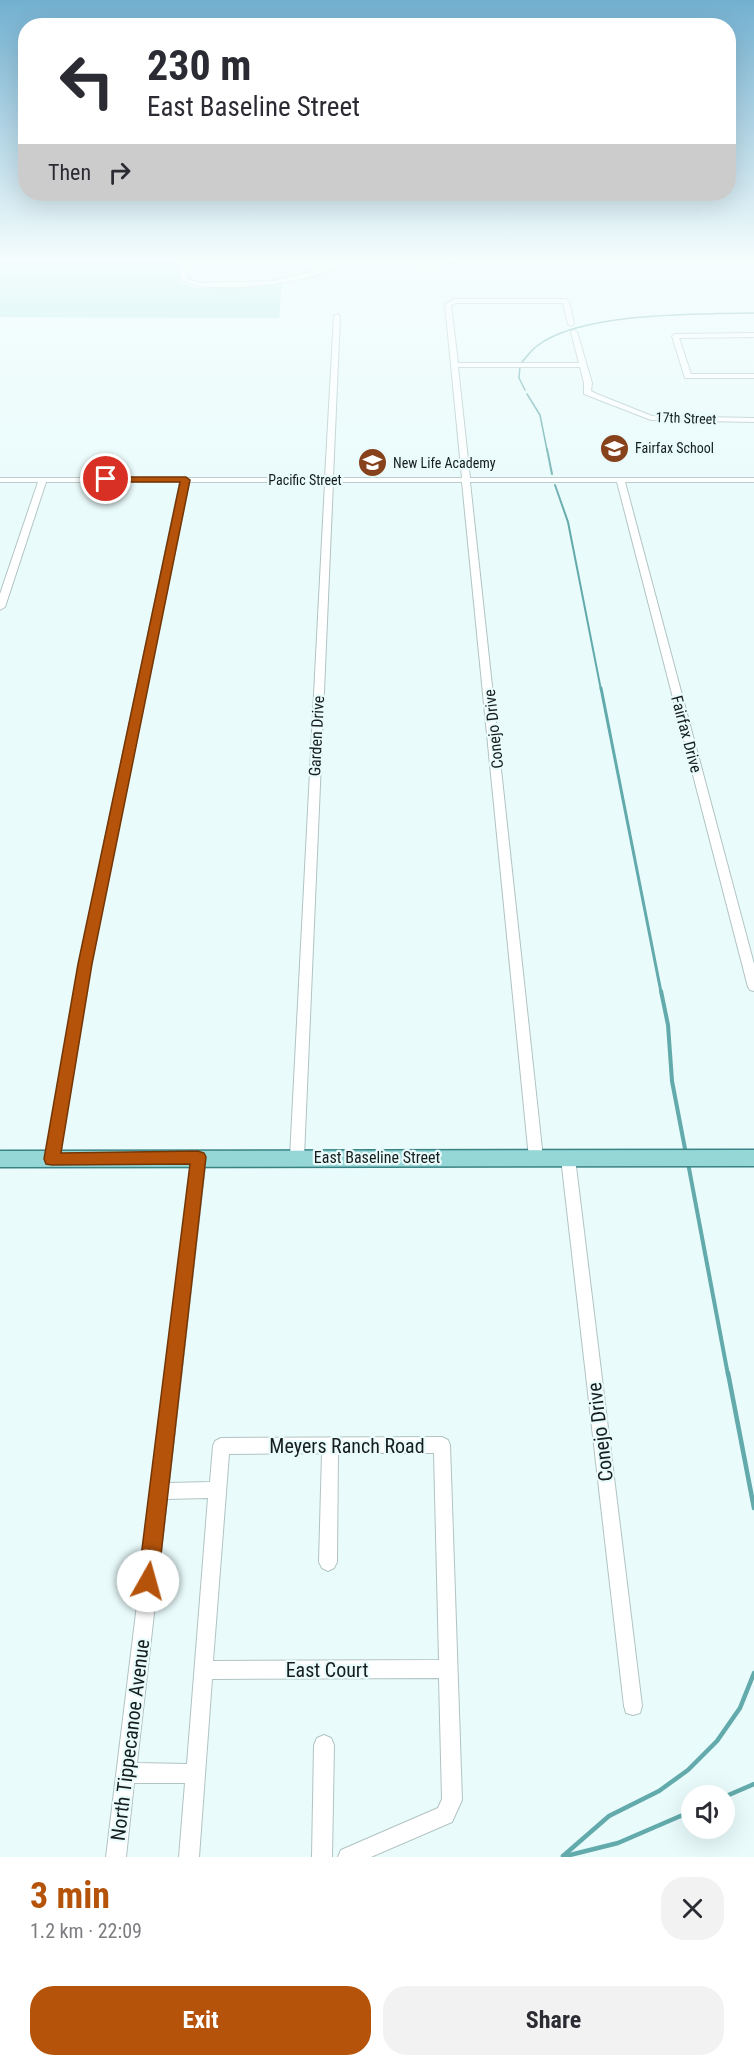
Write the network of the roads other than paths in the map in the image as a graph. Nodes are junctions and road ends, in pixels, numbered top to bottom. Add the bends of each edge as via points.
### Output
1 (335, 347) edge
2 (454, 347) edge
3 (578, 347) edge
4 (678, 347) edge
5 (455, 365) junction
6 (582, 365) junction
7 (754, 376) edge
8 (754, 420) edge
9 (0, 480) edge
10 (43, 480) junction
11 (186, 480) junction
12 (328, 480) junction
13 (468, 480) junction
14 (620, 480) junction
15 (754, 480) edge
16 (0, 607) edge
17 (754, 987) edge
18 (198, 1157) junction
19 (297, 1157) junction
20 (536, 1158) junction
21 (568, 1158) junction
22 (754, 1158) edge
23 (0, 1159) edge
24 (52, 1159) junction
25 (330, 1445) junction
26 (219, 1490) junction
27 (158, 1491) junction
28 (328, 1562) dead end
29 (205, 1670) junction
30 (448, 1670) junction
31 (633, 1706) dead end
32 (324, 1745) dead end
33 (126, 1773) junction
34 (196, 1773) junction
35 (116, 1857) edge
36 (189, 1857) edge
37 (322, 1857) edge
38 (348, 1857) edge

1 - 12 street, Garden Drive
2 - 5 street, Conejo Drive
3 - 6 street
4 - 7 street via 688,376
5 - 6 street
5 - 13 street, Conejo Drive
6 - 8 street, 17th Street via 587,392 651,418
9 - 10 street, Pacific Street
10 - 11 street, Pacific Street
10 - 16 street
11 - 12 street, Pacific Street
11 - 24 street via 85,964
12 - 13 street, Pacific Street
12 - 19 street, Garden Drive
13 - 14 street, Pacific Street
13 - 20 street, Conejo Drive
14 - 15 street, Pacific Street
14 - 17 street, Fairfax Drive
18 - 19 main road, East Baseline Street
18 - 24 main road, East Baseline Street
18 - 27 street, North Tippecanoe Avenue
19 - 20 main road, East Baseline Street
20 - 21 main road, East Baseline Street
21 - 22 main road, East Baseline Street
21 - 31 street, Conejo Drive
23 - 24 main road, East Baseline Street
25 - 26 street, Meyers Ranch Road via 221,1446
25 - 28 street
25 - 30 street, Meyers Ranch Road via 442,1445
26 - 27 street
26 - 29 street, Meyers Ranch Road
27 - 33 street, North Tippecanoe Avenue
29 - 30 street, East Court
29 - 34 street, Meyers Ranch Road
30 - 38 street, Meyers Ranch Road via 452,1800 445,1815
32 - 37 street
33 - 34 street
33 - 35 street, North Tippecanoe Avenue
34 - 36 street, Meyers Ranch Road

